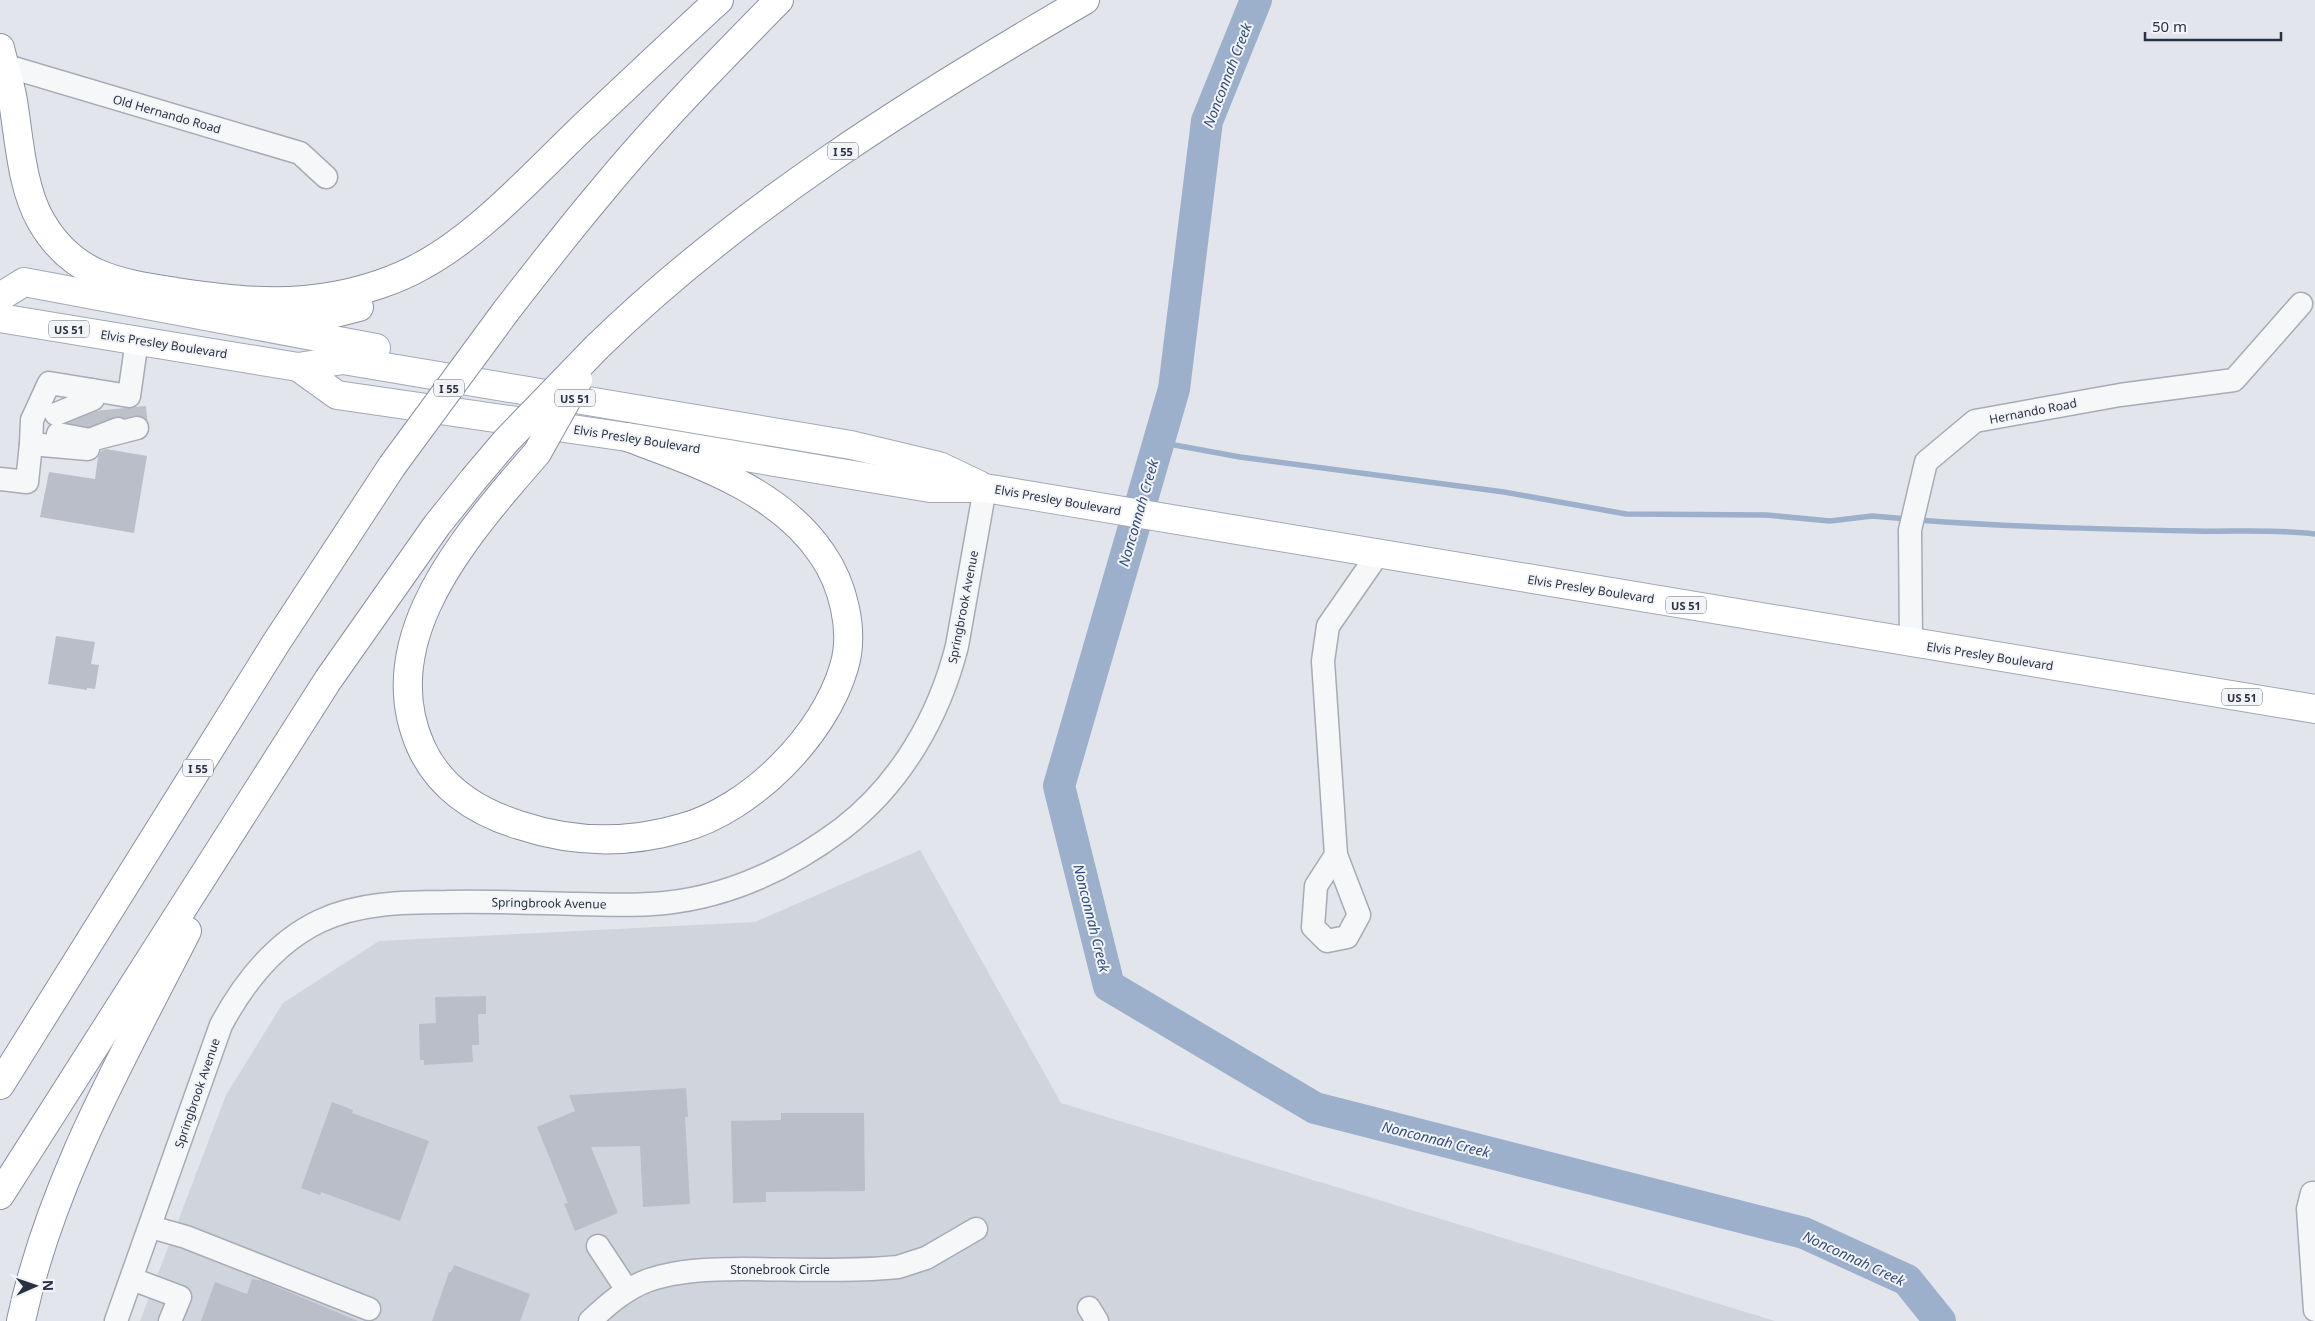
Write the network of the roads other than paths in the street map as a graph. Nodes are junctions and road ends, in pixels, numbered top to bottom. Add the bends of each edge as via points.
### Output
1 (719, 0) edge
2 (779, 0) edge
3 (1085, 0) edge
4 (1, 59) edge
5 (326, 177) dead end
6 (420, 267) junction
7 (0, 297) edge
8 (2302, 304) dead end
9 (0, 318) edge
10 (246, 323) junction
11 (137, 340) junction
12 (597, 347) junction
13 (298, 366) junction
14 (501, 386) junction
15 (95, 418) junction
16 (628, 437) junction
17 (31, 444) junction
18 (0, 479) edge
19 (985, 488) junction
20 (1378, 554) junction
21 (1912, 643) junction
22 (2315, 710) edge
23 (268, 774) junction
24 (1336, 855) dead end
25 (4, 1079) edge
26 (2315, 1193) edge
27 (0, 1195) edge
28 (151, 1227) junction
29 (976, 1229) dead end
30 (598, 1246) dead end
31 (132, 1279) junction
32 (627, 1290) junction
33 (369, 1309) dead end
34 (2315, 1310) edge
35 (21, 1321) edge
36 (116, 1321) edge
37 (170, 1321) edge
38 (590, 1321) edge

1 - 6 main road via 482,221
2 - 25 main road, I 55, bridge via 601,191 506,311 392,466 276,643
3 - 12 main road, I 55 via 961,74 779,195 668,281
4 - 5 street, Old Hernando Road via 300,153
4 - 6 main road via 28,185 39,218 70,257 102,276 131,284 235,301 269,303 337,296
6 - 10 main road via 391,292 350,310 300,322
7 - 10 main road via 24,282
8 - 21 street, Hernando Road via 2234,380 2120,394 1975,421 1926,462 1910,530
9 - 11 main road, Elvis Presley Boulevard / US 51
10 - 14 main road via 426,357
11 - 13 main road, Elvis Presley Boulevard / US 51
11 - 15 street via 129,396
12 - 16 main road, bridge via 537,452 458,549 432,592 415,634 408,671 408,700 414,731 434,772 455,794 477,809 544,834 581,840 615,840 685,828 713,815 776,773 800,747 819,720 845,665 847,622 837,581 807,535 785,515 738,483
12 - 23 main road, I 55, bridge via 506,441 437,525 328,680
13 - 14 main road, Elvis Presley Boulevard / US 51 via 343,360
13 - 16 main road, Elvis Presley Boulevard / US 51 via 337,395
14 - 19 main road, Elvis Presley Boulevard / US 51 via 852,445 939,466
15 - 17 street via 88,449
15 - 17 street via 50,383 32,420
16 - 19 main road, Elvis Presley Boulevard / US 51 via 930,488
17 - 18 street via 27,482
19 - 20 main road, Elvis Presley Boulevard / US 51
19 - 28 street, Springbrook Avenue via 957,646 940,699 916,746 888,785 852,821 789,864 751,882 706,896 630,905 401,903 338,914 307,928 259,969 244,986 221,1024
20 - 21 main road, Elvis Presley Boulevard / US 51
20 - 24 street via 1328,626 1326,635 1323,661
21 - 22 main road, Elvis Presley Boulevard / US 51
23 - 27 main road, I 55
23 - 35 main road via 87,1128 37,1256
26 - 34 street via 2312,1193 2308,1209
28 - 31 street, Springbrook Avenue
28 - 33 street via 186,1237
29 - 32 street, Stonebrook Circle via 926,1258 898,1267 678,1272
30 - 32 street
31 - 36 street, Springbrook Avenue
31 - 37 street via 180,1297
32 - 38 street, Stonebrook Circle

